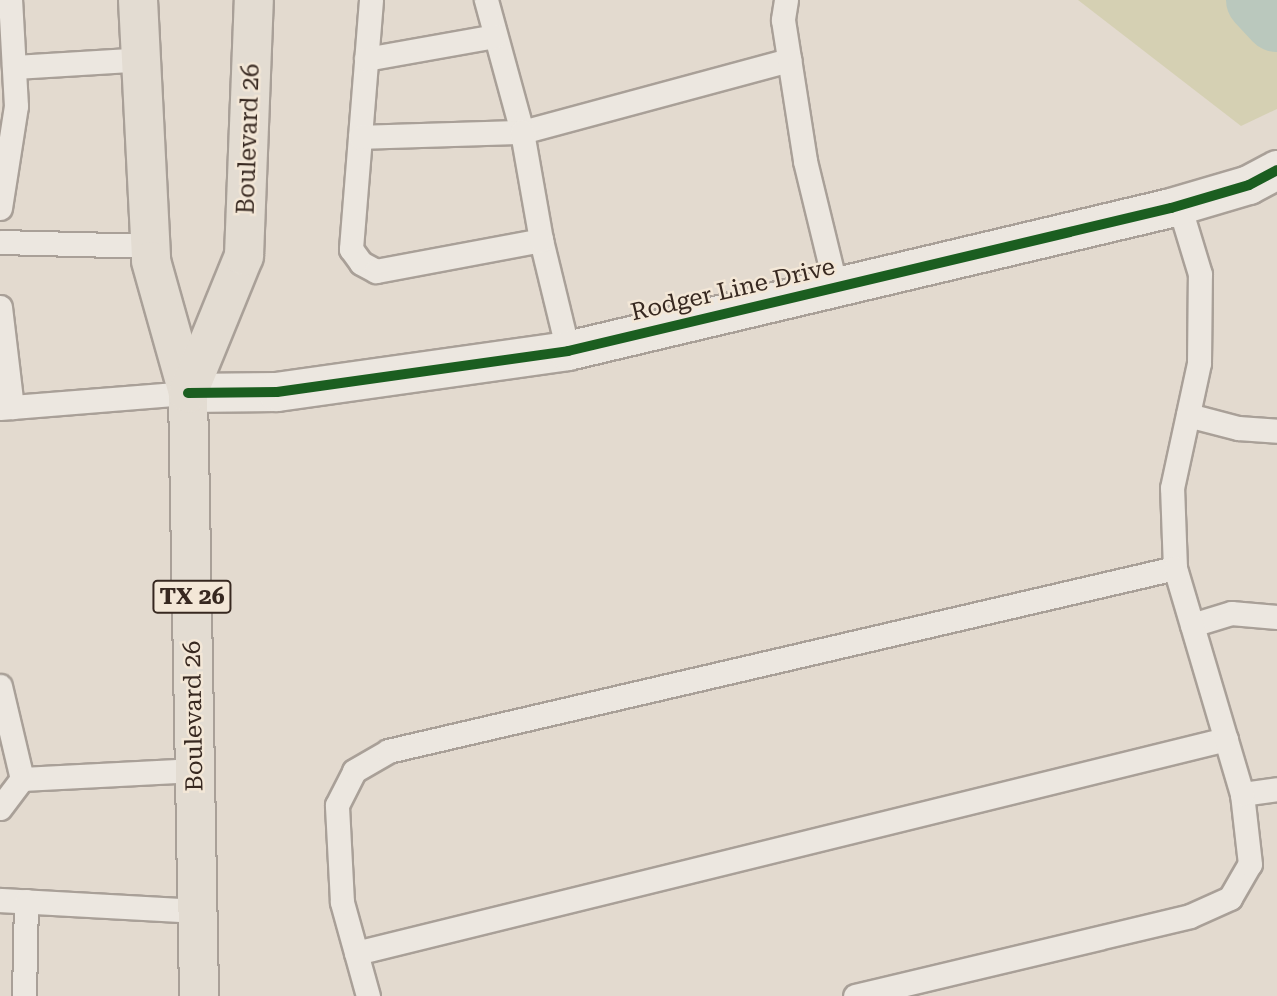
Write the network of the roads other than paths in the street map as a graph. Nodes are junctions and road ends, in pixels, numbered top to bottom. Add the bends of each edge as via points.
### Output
1 (138, 0) edge
2 (254, 0) edge
3 (371, 0) edge
4 (485, 0) edge
5 (786, 0) edge
6 (7, 2) edge
7 (495, 36) junction
8 (143, 59) junction
9 (366, 59) junction
10 (789, 60) junction
11 (14, 67) junction
12 (8, 105) edge
13 (522, 132) junction
14 (360, 137) junction
15 (1276, 171) edge
16 (1179, 205) junction
17 (0, 208) edge
18 (541, 240) junction
19 (0, 242) edge
20 (150, 246) junction
21 (836, 288) junction
22 (0, 307) edge
23 (568, 351) junction
24 (188, 393) junction
25 (6, 408) edge
26 (1188, 415) junction
27 (1277, 431) edge
28 (1175, 568) junction
29 (1277, 617) edge
30 (1192, 625) junction
31 (0, 686) edge
32 (1226, 739) junction
33 (195, 769) junction
34 (22, 779) junction
35 (1277, 789) edge
36 (1242, 794) junction
37 (0, 808) edge
38 (0, 901) edge
39 (26, 901) junction
40 (196, 911) junction
41 (356, 953) junction
42 (24, 996) edge
43 (199, 996) edge
44 (368, 996) edge
45 (855, 996) edge

1 - 8 main road, Boulevard 26 / TX 26
2 - 24 main road, Boulevard 26 / TX 26 via 244,256
3 - 9 lane
4 - 7 lane
5 - 10 lane via 783,20
6 - 11 lane
7 - 9 lane
7 - 13 lane
8 - 11 lane
8 - 20 main road, Boulevard 26 / TX 26
9 - 14 lane
10 - 13 lane
10 - 21 lane via 805,161
11 - 12 lane
12 - 17 lane
13 - 14 lane
13 - 18 lane
14 - 18 lane via 351,249 360,263 376,271
15 - 16 street, Rodger Line Drive via 1249,185
16 - 21 street, Rodger Line Drive
16 - 26 lane via 1200,274 1199,363
18 - 23 lane
19 - 20 lane
20 - 24 main road, Boulevard 26 / TX 26
21 - 23 street, Rodger Line Drive
22 - 25 lane
23 - 24 street, Rodger Line Drive via 277,391
24 - 25 lane
24 - 33 main road, Boulevard 26 / TX 26
26 - 27 lane via 1238,428
26 - 28 lane via 1172,488
28 - 30 lane
28 - 41 lane via 388,751 355,771 337,805 342,902
29 - 30 lane via 1231,613
30 - 32 lane
31 - 34 lane
32 - 36 lane
32 - 41 lane
33 - 34 lane
33 - 40 main road, Boulevard 26 / TX 26
34 - 37 lane
35 - 36 lane
36 - 45 lane via 1250,864 1230,898 1190,916
38 - 39 lane
39 - 40 lane
39 - 42 lane
40 - 43 main road, Boulevard 26 / TX 26
41 - 44 lane

